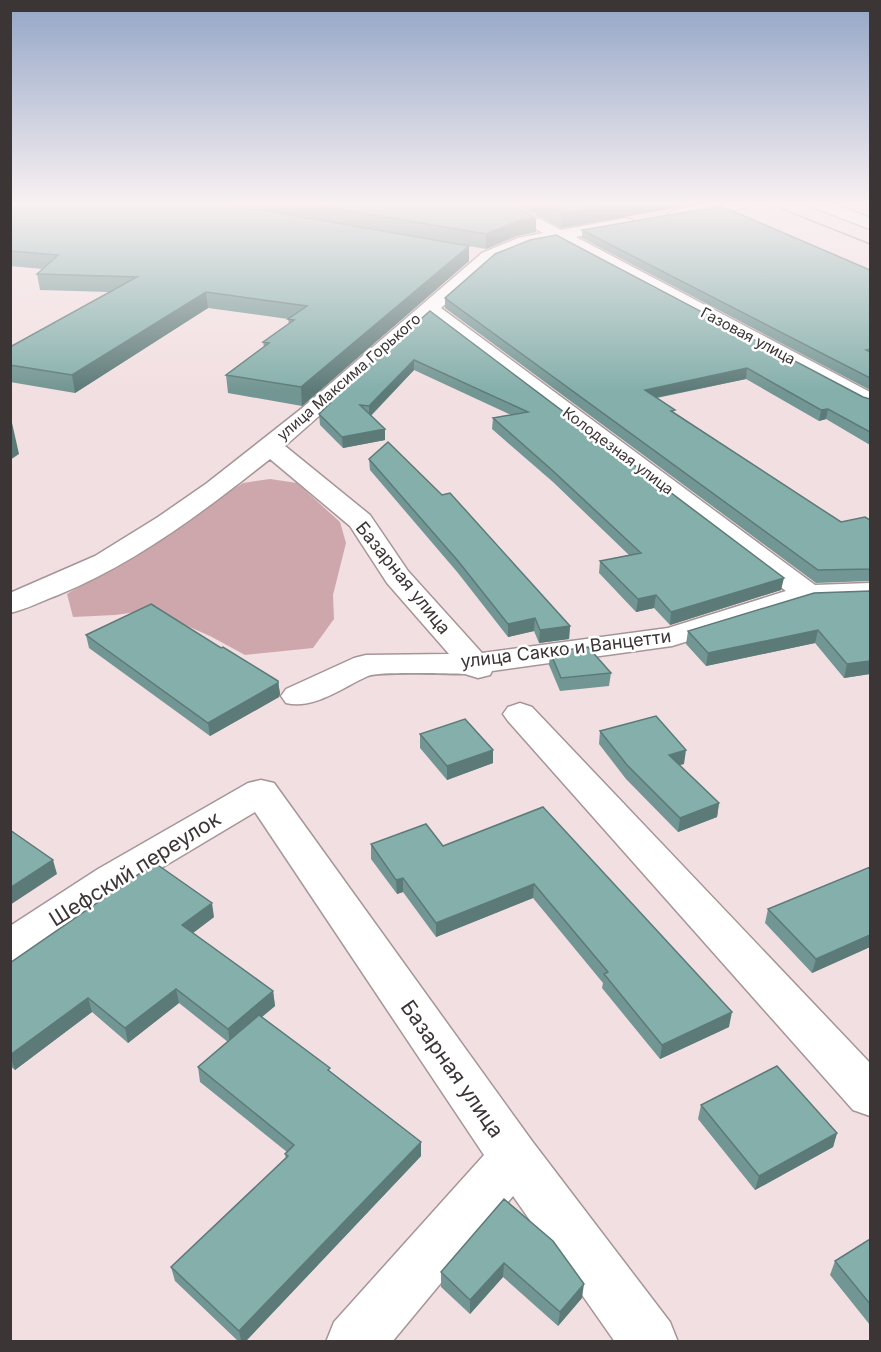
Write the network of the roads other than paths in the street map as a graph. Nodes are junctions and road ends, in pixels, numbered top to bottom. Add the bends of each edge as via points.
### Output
1 (478, 266) edge
2 (617, 266) edge
3 (429, 308) junction
4 (870, 401) edge
5 (269, 446) junction
6 (870, 592) edge
7 (808, 594) junction
8 (10, 604) edge
9 (476, 666) junction
10 (298, 696) dead end
11 (520, 714) dead end
12 (261, 792) joint
13 (10, 948) edge
14 (870, 1095) edge
15 (514, 1157) junction
16 (354, 1341) edge
17 (650, 1341) edge

1 - 3 street, улица Максима Горького
2 - 4 street, Газовая улица
3 - 5 street, улица Максима Горького
3 - 7 street, Колодезная улица
5 - 8 street, улица Максима Горького via 189,508 116,556
5 - 9 street, Базарная улица via 360,521 398,577
6 - 7 street, улица Сакко и Ванцетти
7 - 9 street, улица Сакко и Ванцетти via 672,637
9 - 10 street, улица Сакко и Ванцетти via 366,664
11 - 14 street
12 - 13 street, Шефский переулок via 112,879
12 - 15 street, Базарная улица
15 - 16 street
15 - 17 street, Базарная улица

